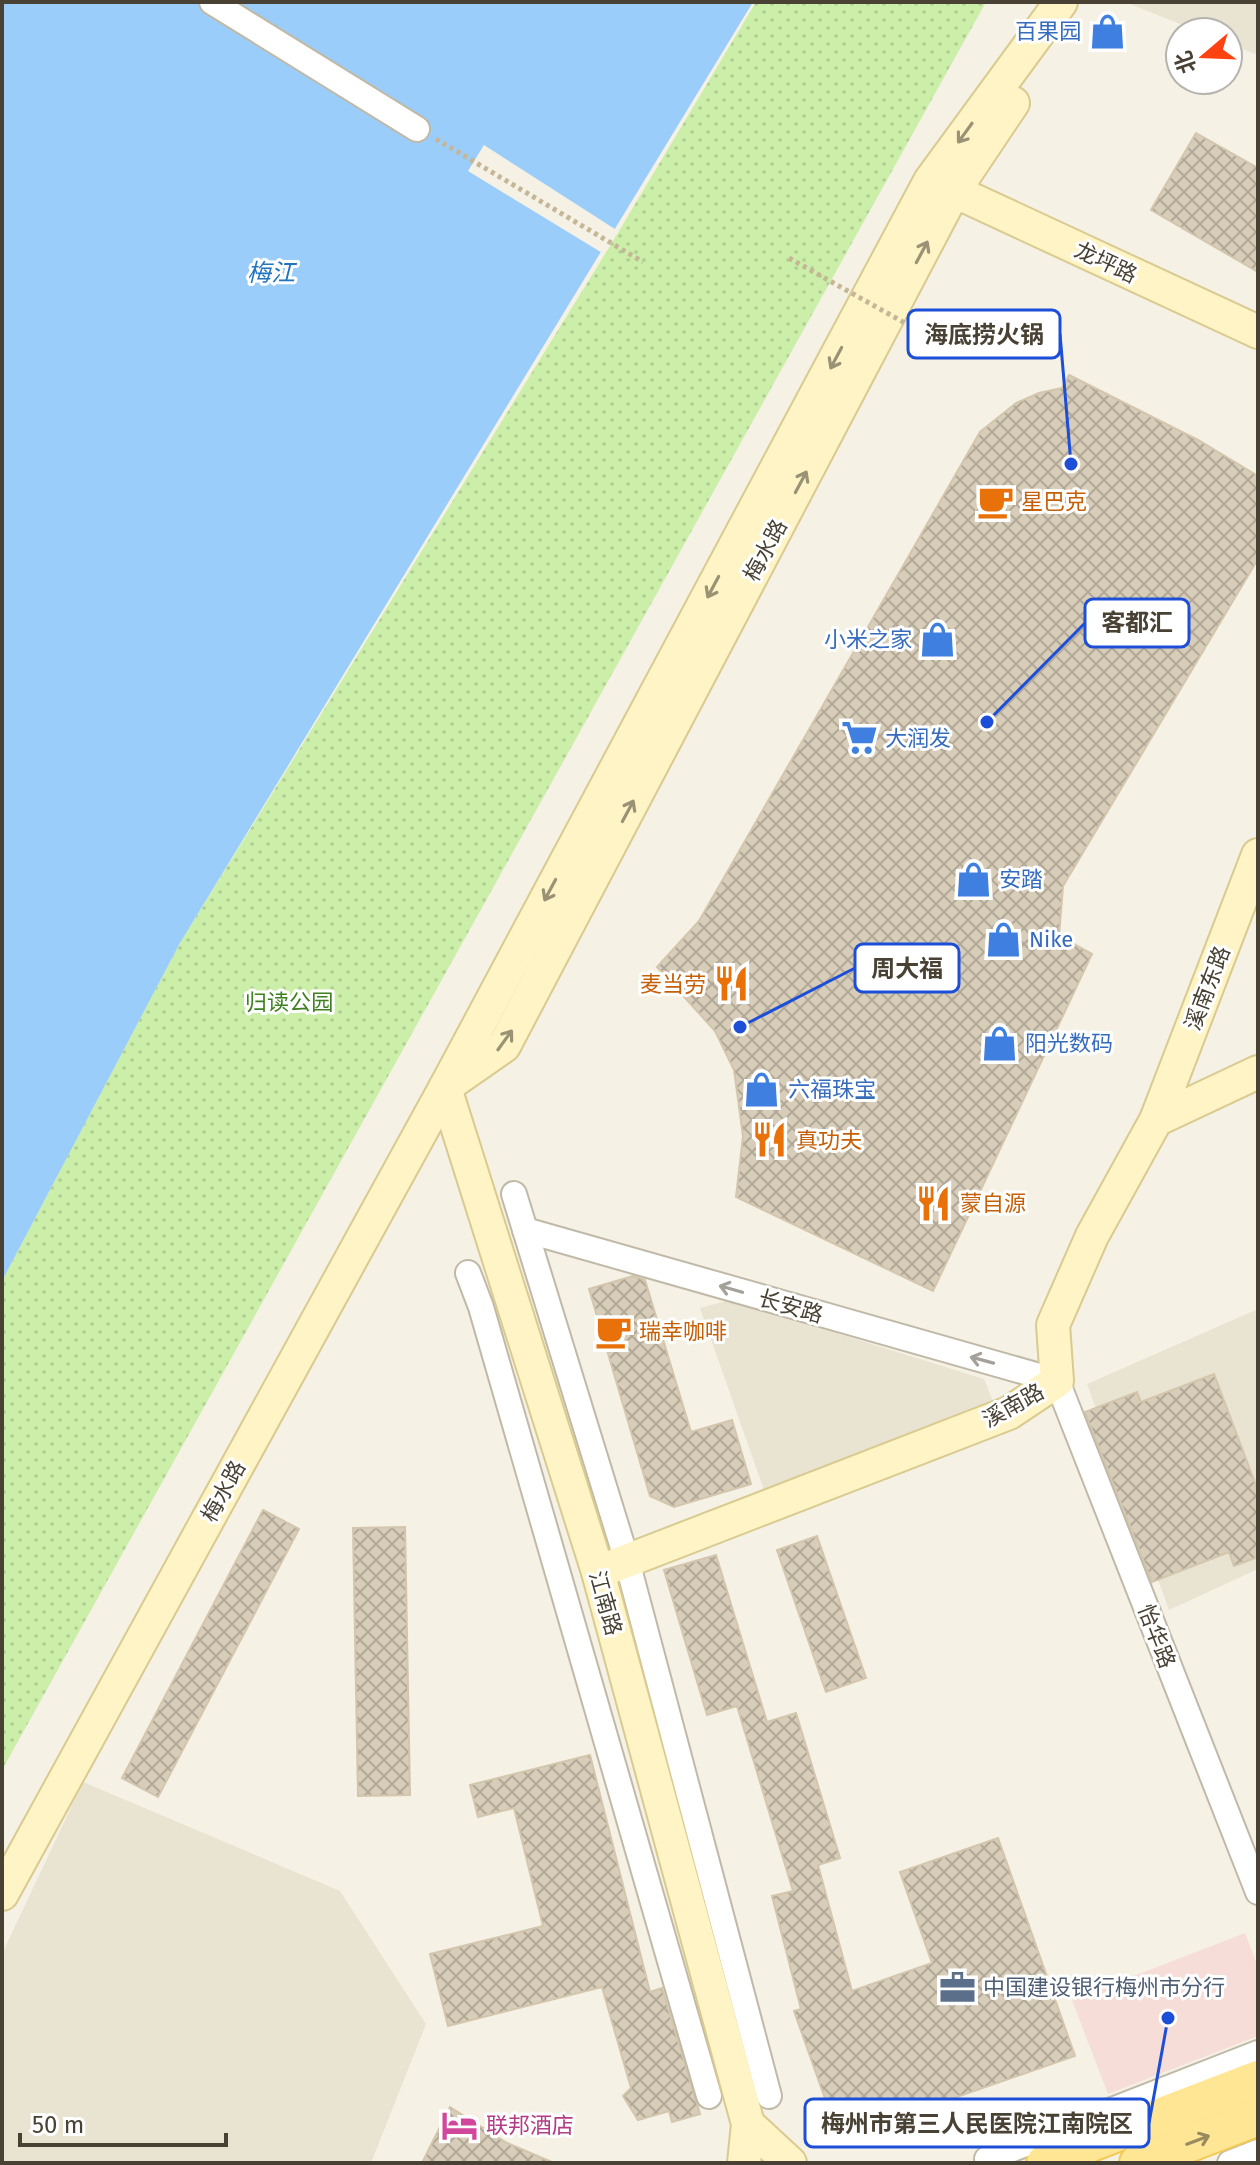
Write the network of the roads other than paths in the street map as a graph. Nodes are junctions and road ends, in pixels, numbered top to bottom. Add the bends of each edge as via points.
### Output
1 (212, 2) edge
2 (1061, 2) edge
3 (1082, 2) edge
4 (417, 129) road end
5 (954, 191) junction
6 (1258, 332) edge
7 (1258, 855) edge
8 (1258, 1072) edge
9 (445, 1088) junction
10 (1156, 1120) junction
11 (514, 1194) dead end
12 (525, 1230) junction
13 (468, 1273) dead end
14 (1057, 1381) junction
15 (613, 1566) junction
16 (1258, 1892) edge
17 (2, 1894) edge
18 (1258, 2053) edge
19 (1258, 2079) edge
20 (709, 2096) dead end
21 (769, 2096) dead end
22 (1258, 2117) edge
23 (748, 2124) junction
24 (1258, 2152) edge
25 (987, 2159) dead end
26 (744, 2163) edge
27 (790, 2163) edge
28 (1045, 2163) edge
29 (1138, 2163) edge
30 (1230, 2163) edge

1 - 4 street
2 -> 9 main road, 梅水路 via 930,181
3 - 5 main road, 梅水路
5 - 6 main road, 龙坪路
9 -> 5 main road, 梅水路 via 504,1046
7 - 10 main road, 溪南东路
8 - 10 main road
9 - 15 main road, 江南路
9 - 17 main road, 梅水路
10 - 14 main road, 溪南路 via 1092,1236 1053,1325
11 - 12 street
14 -> 12 street, 长安路
12 - 15 street
13 - 20 street
14 - 15 main road, 溪南路 via 1009,1413
14 - 16 street, 怡华路
15 - 21 street
15 - 23 main road, 江南路
18 - 25 street
19 - 28 main road
29 -> 22 main road
23 - 26 main road, 江南路
23 - 27 main road
24 - 30 street

